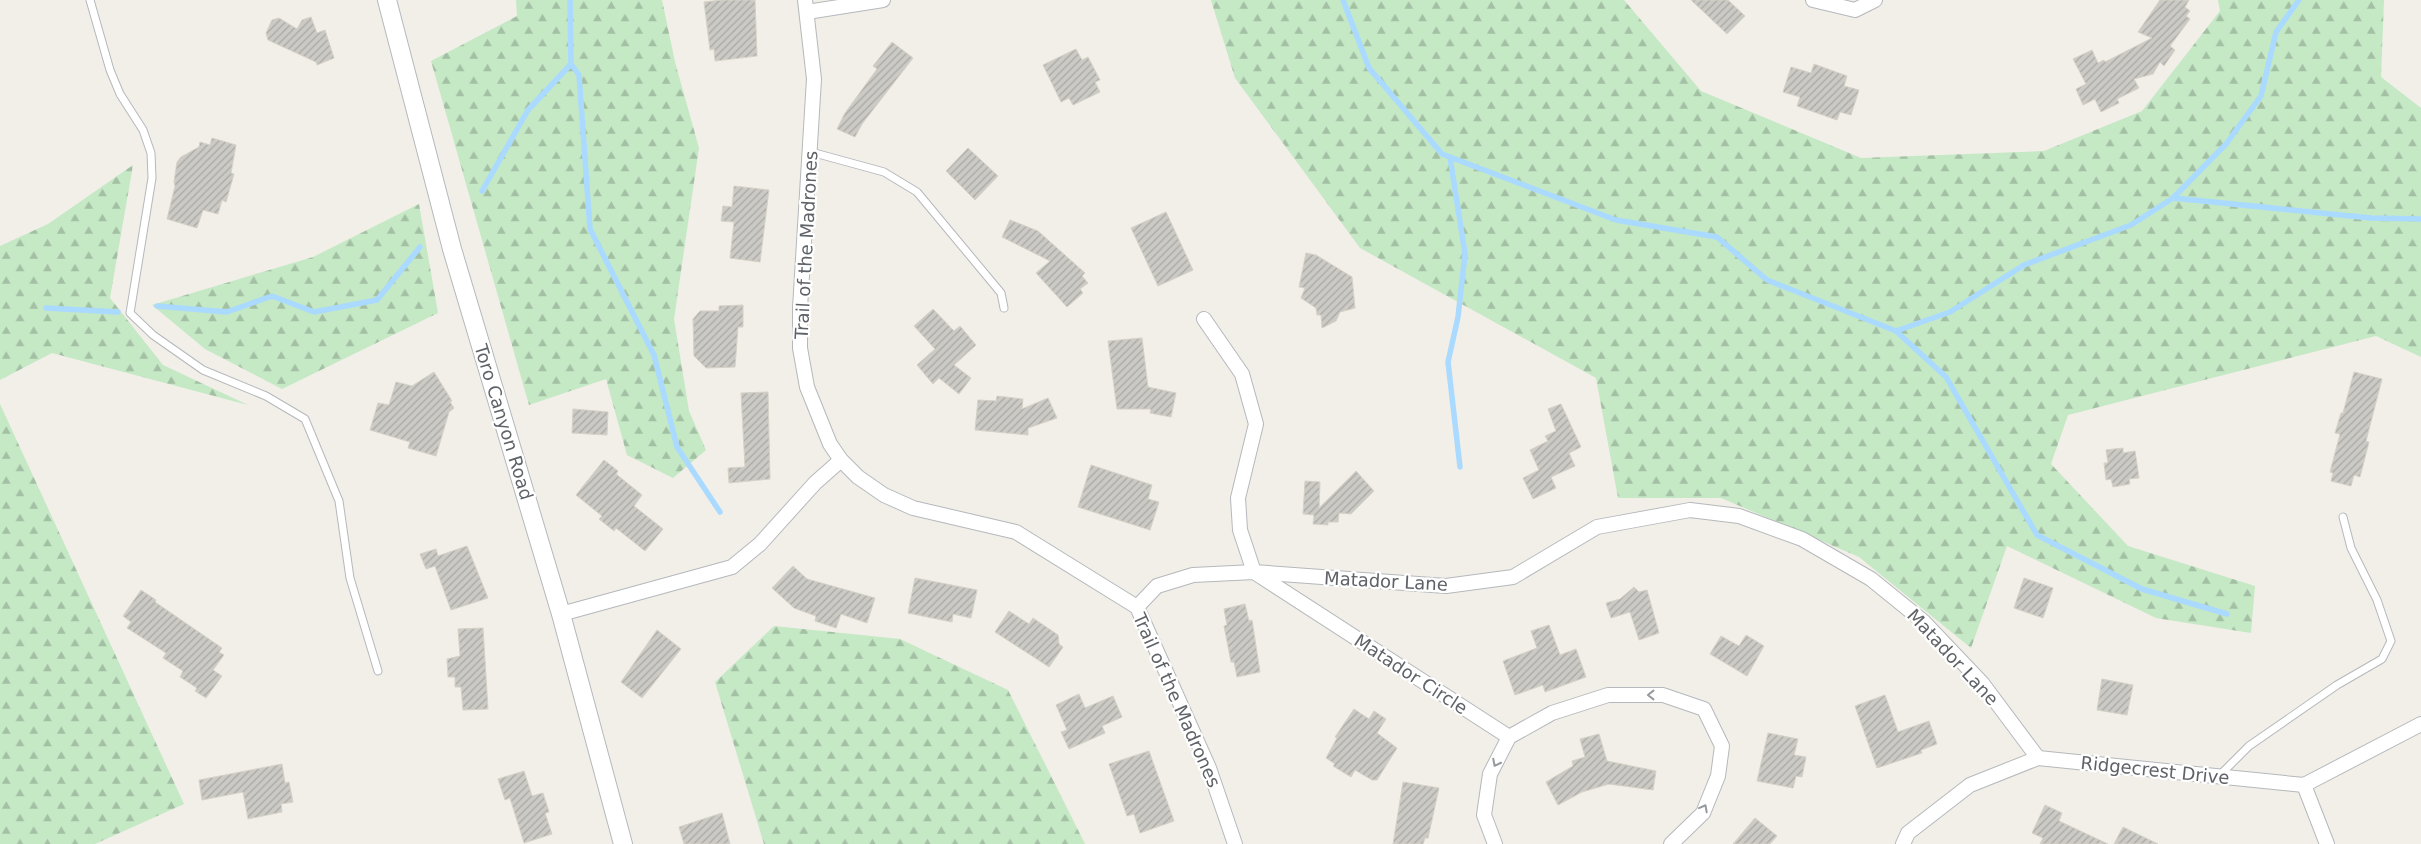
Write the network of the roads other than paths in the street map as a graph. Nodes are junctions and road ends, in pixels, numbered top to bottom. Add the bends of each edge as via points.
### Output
1 (90, 0) edge
2 (387, 0) edge
3 (883, 0) edge
4 (1813, 0) edge
5 (1875, 0) edge
6 (806, 6) edge
7 (811, 152) junction
8 (1004, 308) dead end
9 (1204, 319) dead end
10 (841, 460) junction
11 (2343, 517) dead end
12 (1254, 572) junction
13 (1137, 607) junction
14 (1313, 610) joint
15 (561, 614) junction
16 (378, 672) dead end
17 (2421, 724) edge
18 (1508, 737) junction
19 (2038, 758) junction
20 (2218, 776) junction
21 (2304, 786) junction
22 (623, 844) edge
23 (1235, 844) edge
24 (1496, 844) edge
25 (1671, 844) edge
26 (1903, 844) edge
27 (2326, 844) edge

1 - 16 lane via 120,94 143,130 150,153 152,178 130,313 153,336 203,370 266,396 305,419 339,501 350,578
2 - 15 street, Toro Canyon Road via 452,248
3 - 6 street
4 - 5 street via 1855,10
6 - 7 street, Trail of the Madrones via 814,79
7 - 8 lane via 884,172 917,192 1001,293
7 - 10 street, Trail of the Madrones via 800,348 807,387 819,420
9 - 12 street via 1242,374 1256,424 1238,498 1240,530
10 - 13 street, Trail of the Madrones via 884,495 913,508 1016,532
10 - 15 street via 815,483 760,544 732,567
11 - 20 lane via 2352,548 2377,600 2391,641 2382,659 2337,685 2249,746
12 - 13 street, Matador Lane via 1193,575 1157,586
12 - 14 street, Matador Lane
12 - 19 street, Matador Lane via 1446,586 1513,577 1598,527 1690,510 1739,516 1802,539 1871,579 1924,622 1982,683
13 - 23 street, Trail of the Madrones via 1209,768
14 - 18 street, Matador Circle
15 - 22 street, Toro Canyon Road
17 - 21 street
18 -> 24 street via 1490,774 1484,815
25 -> 18 street via 1702,813 1718,776 1722,746 1704,709 1662,695 1608,695 1552,713
19 - 20 street, Ridgecrest Drive
19 - 26 street, Ridgecrest Drive via 1970,786 1908,833
20 - 21 street, Ridgecrest Drive
21 - 27 street

